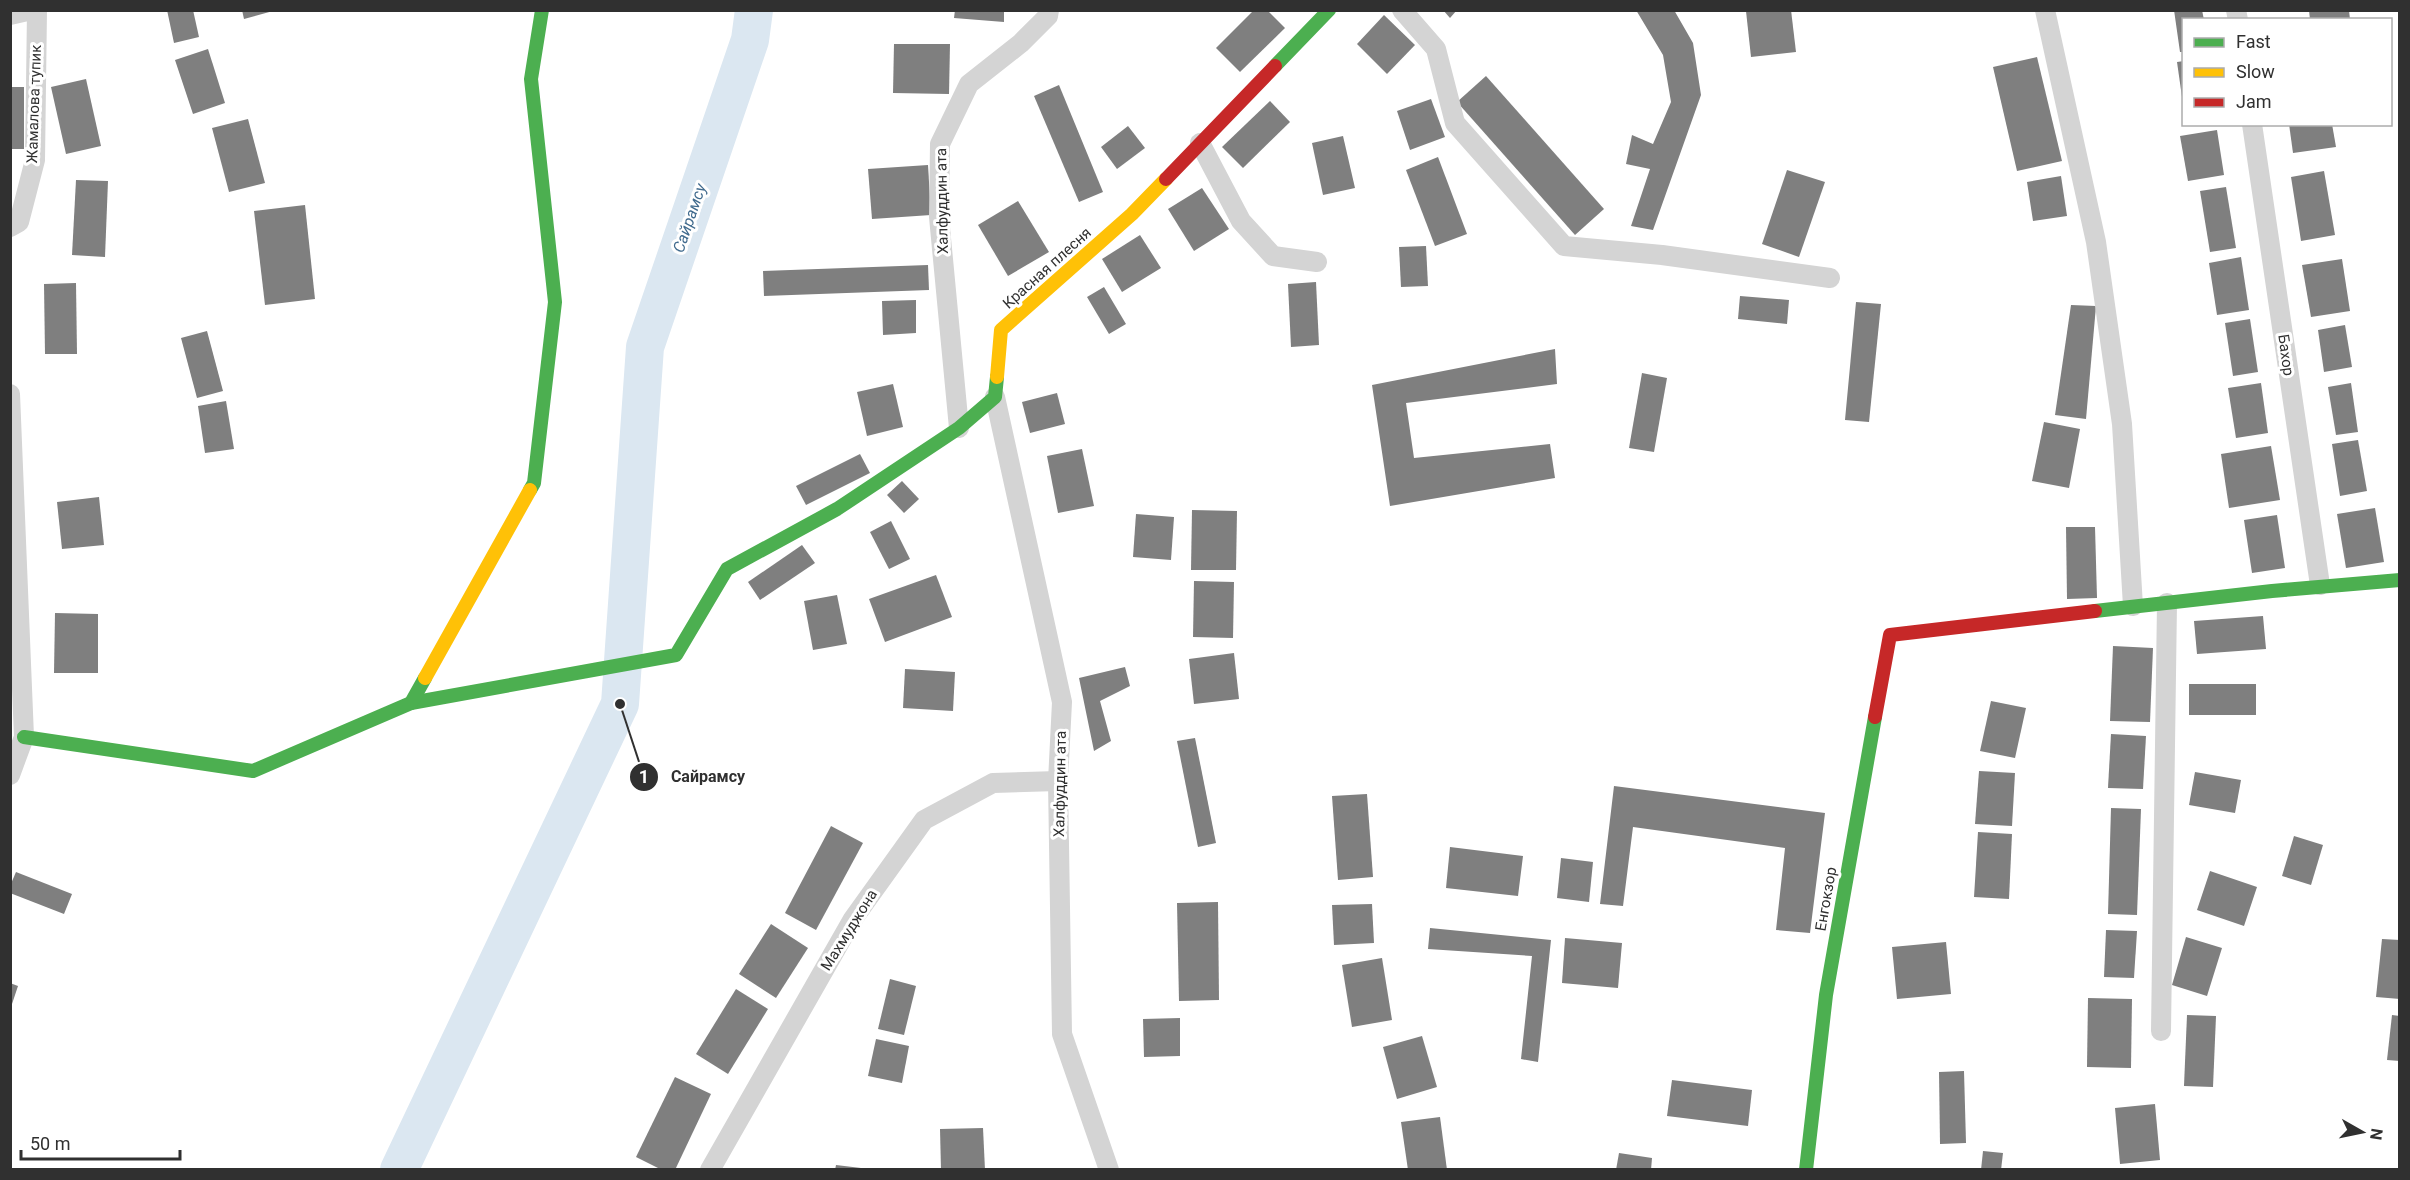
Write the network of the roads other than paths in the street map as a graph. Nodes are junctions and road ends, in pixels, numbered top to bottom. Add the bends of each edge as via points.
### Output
1 (32, 10) edge
2 (37, 10) edge
3 (542, 10) edge
4 (1329, 10) edge
5 (1402, 10) edge
6 (2045, 10) edge
7 (1048, 13) edge
8 (10, 15) edge
9 (2252, 126) edge
10 (1200, 143) junction
11 (10, 227) edge
12 (1317, 262) dead end
13 (1830, 278) dead end
14 (10, 394) edge
15 (995, 397) junction
16 (959, 428) junction
17 (2400, 580) edge
18 (2320, 585) junction
19 (2168, 603) junction
20 (2133, 606) junction
21 (16, 671) edge
22 (411, 703) junction
23 (24, 737) junction
24 (10, 775) edge
25 (1058, 781) junction
26 (2161, 1031) dead end
27 (710, 1170) edge
28 (1109, 1170) edge
29 (1806, 1170) edge

1 - 8 street
2 - 11 street, Жамалова тупик via 35,160 19,222
3 - 22 street via 531,79 555,302 534,483
4 - 10 street, Красная плесня
5 - 13 street via 1436,49 1455,123 1564,246
6 - 20 street via 2096,242 2122,424
7 - 16 street, Халфуддин ата via 1021,43 969,84 940,144 939,217
9 - 18 street, Бахор
10 - 12 street via 1241,221 1272,256
10 - 15 street, Красная плесня via 1132,214 1001,330
14 - 21 street
15 - 16 street
15 - 25 street, Халфуддин ата via 1062,702
16 - 22 street via 837,509 727,569 676,656
17 - 18 street
18 - 19 street
19 - 20 street
19 - 26 street
20 - 29 street, Енгокзор via 1890,635 1826,995
21 - 23 street
22 - 23 street via 253,771
23 - 24 street
25 - 27 street, Махмуджона via 993,783 924,820 853,919
25 - 28 street, Халфуддин ата via 1062,1034

